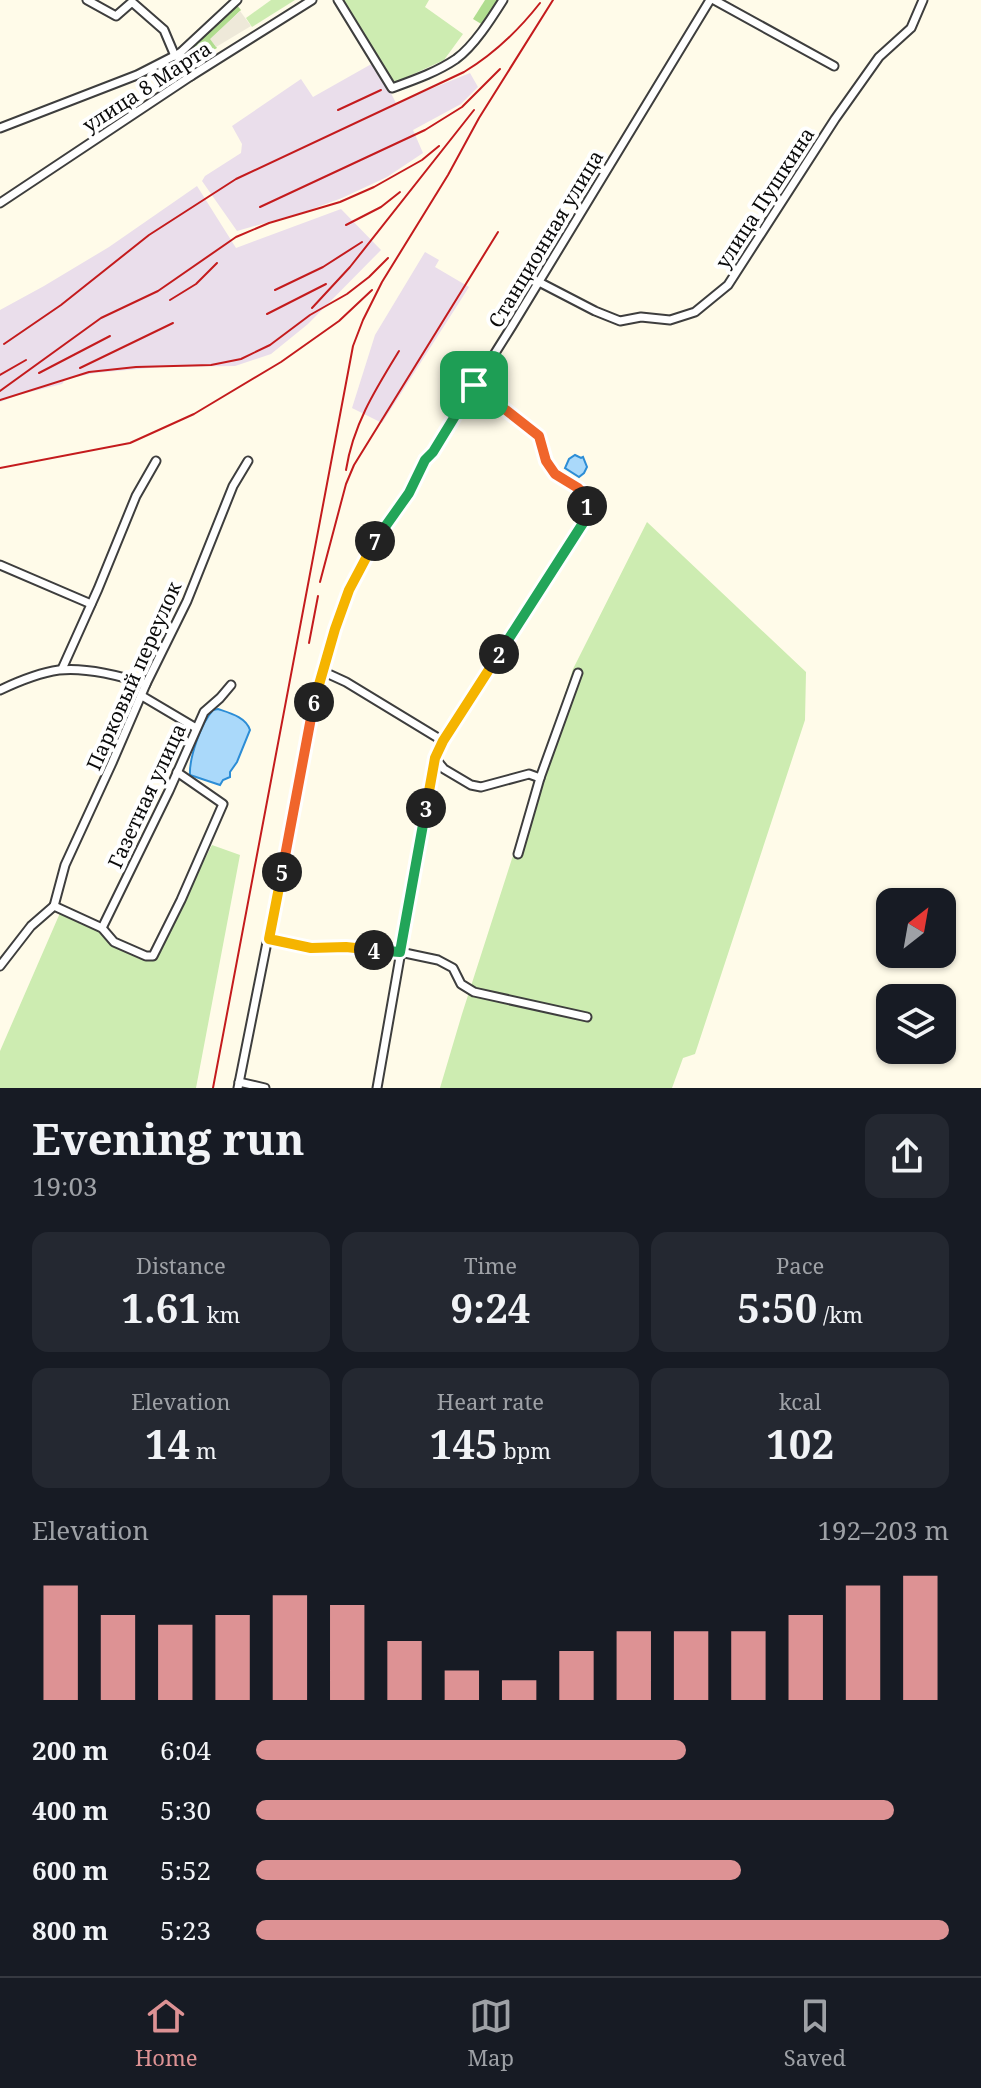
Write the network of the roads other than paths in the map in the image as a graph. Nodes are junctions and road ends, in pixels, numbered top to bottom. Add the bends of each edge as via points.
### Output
1 (87, 0) edge
2 (237, 0) edge
3 (312, 0) edge
4 (338, 0) edge
5 (503, 0) edge
6 (712, 0) edge
7 (923, 0) edge
8 (178, 55) junction
9 (834, 66) dead end
10 (191, 76) junction
11 (0, 128) edge
12 (0, 203) edge
13 (539, 282) junction
14 (474, 385) junction
15 (156, 461) dead end
16 (248, 461) dead end
17 (0, 565) edge
18 (91, 604) junction
19 (62, 669) junction
20 (322, 671) junction
21 (578, 673) dead end
22 (146, 684) junction
23 (231, 685) dead end
24 (0, 690) edge
25 (142, 696) junction
26 (196, 728) junction
27 (443, 741) junction
28 (435, 758) junction
29 (177, 772) junction
30 (540, 778) junction
31 (518, 854) dead end
32 (54, 906) junction
33 (102, 928) junction
34 (269, 939) junction
35 (400, 952) junction
36 (0, 966) edge
37 (587, 1017) dead end
38 (239, 1085) edge
39 (265, 1088) edge
40 (377, 1088) edge

1 - 8 street via 116,16 132,2 164,30
2 - 8 street
3 - 10 street, улица 8 Марта
4 - 5 street via 392,88 458,58
6 - 9 street
6 - 13 street, Станционная улица
7 - 13 street, улица Пушкина via 911,28 879,57 728,285 695,312 670,320 620,321
8 - 10 street
8 - 11 street
10 - 12 street, улица 8 Марта
13 - 14 street, Станционная улица
14 - 20 street, Станционная улица via 375,540 349,590
14 - 27 street via 539,436 555,474 578,488 587,503 585,520
15 - 18 street
16 - 22 street, Парковый переулок
17 - 18 street
18 - 19 street
19 - 22 street
19 - 24 street
20 - 27 street
20 - 34 street, Станционная улица
21 - 30 street
22 - 25 street, Парковый переулок
23 - 26 street, Газетная улица
25 - 26 street
25 - 32 street, Парковый переулок via 65,865
26 - 29 street, Газетная улица
27 - 28 street
28 - 30 street via 444,769 481,787 529,774
28 - 35 street
29 - 33 street, Газетная улица
29 - 33 street via 223,804 181,900 153,956 114,942
30 - 31 street
32 - 33 street
32 - 36 street
34 - 35 street via 311,948
34 - 38 street, Станционная улица
35 - 37 street via 453,968 461,984 474,992
35 - 40 street
38 - 39 street

